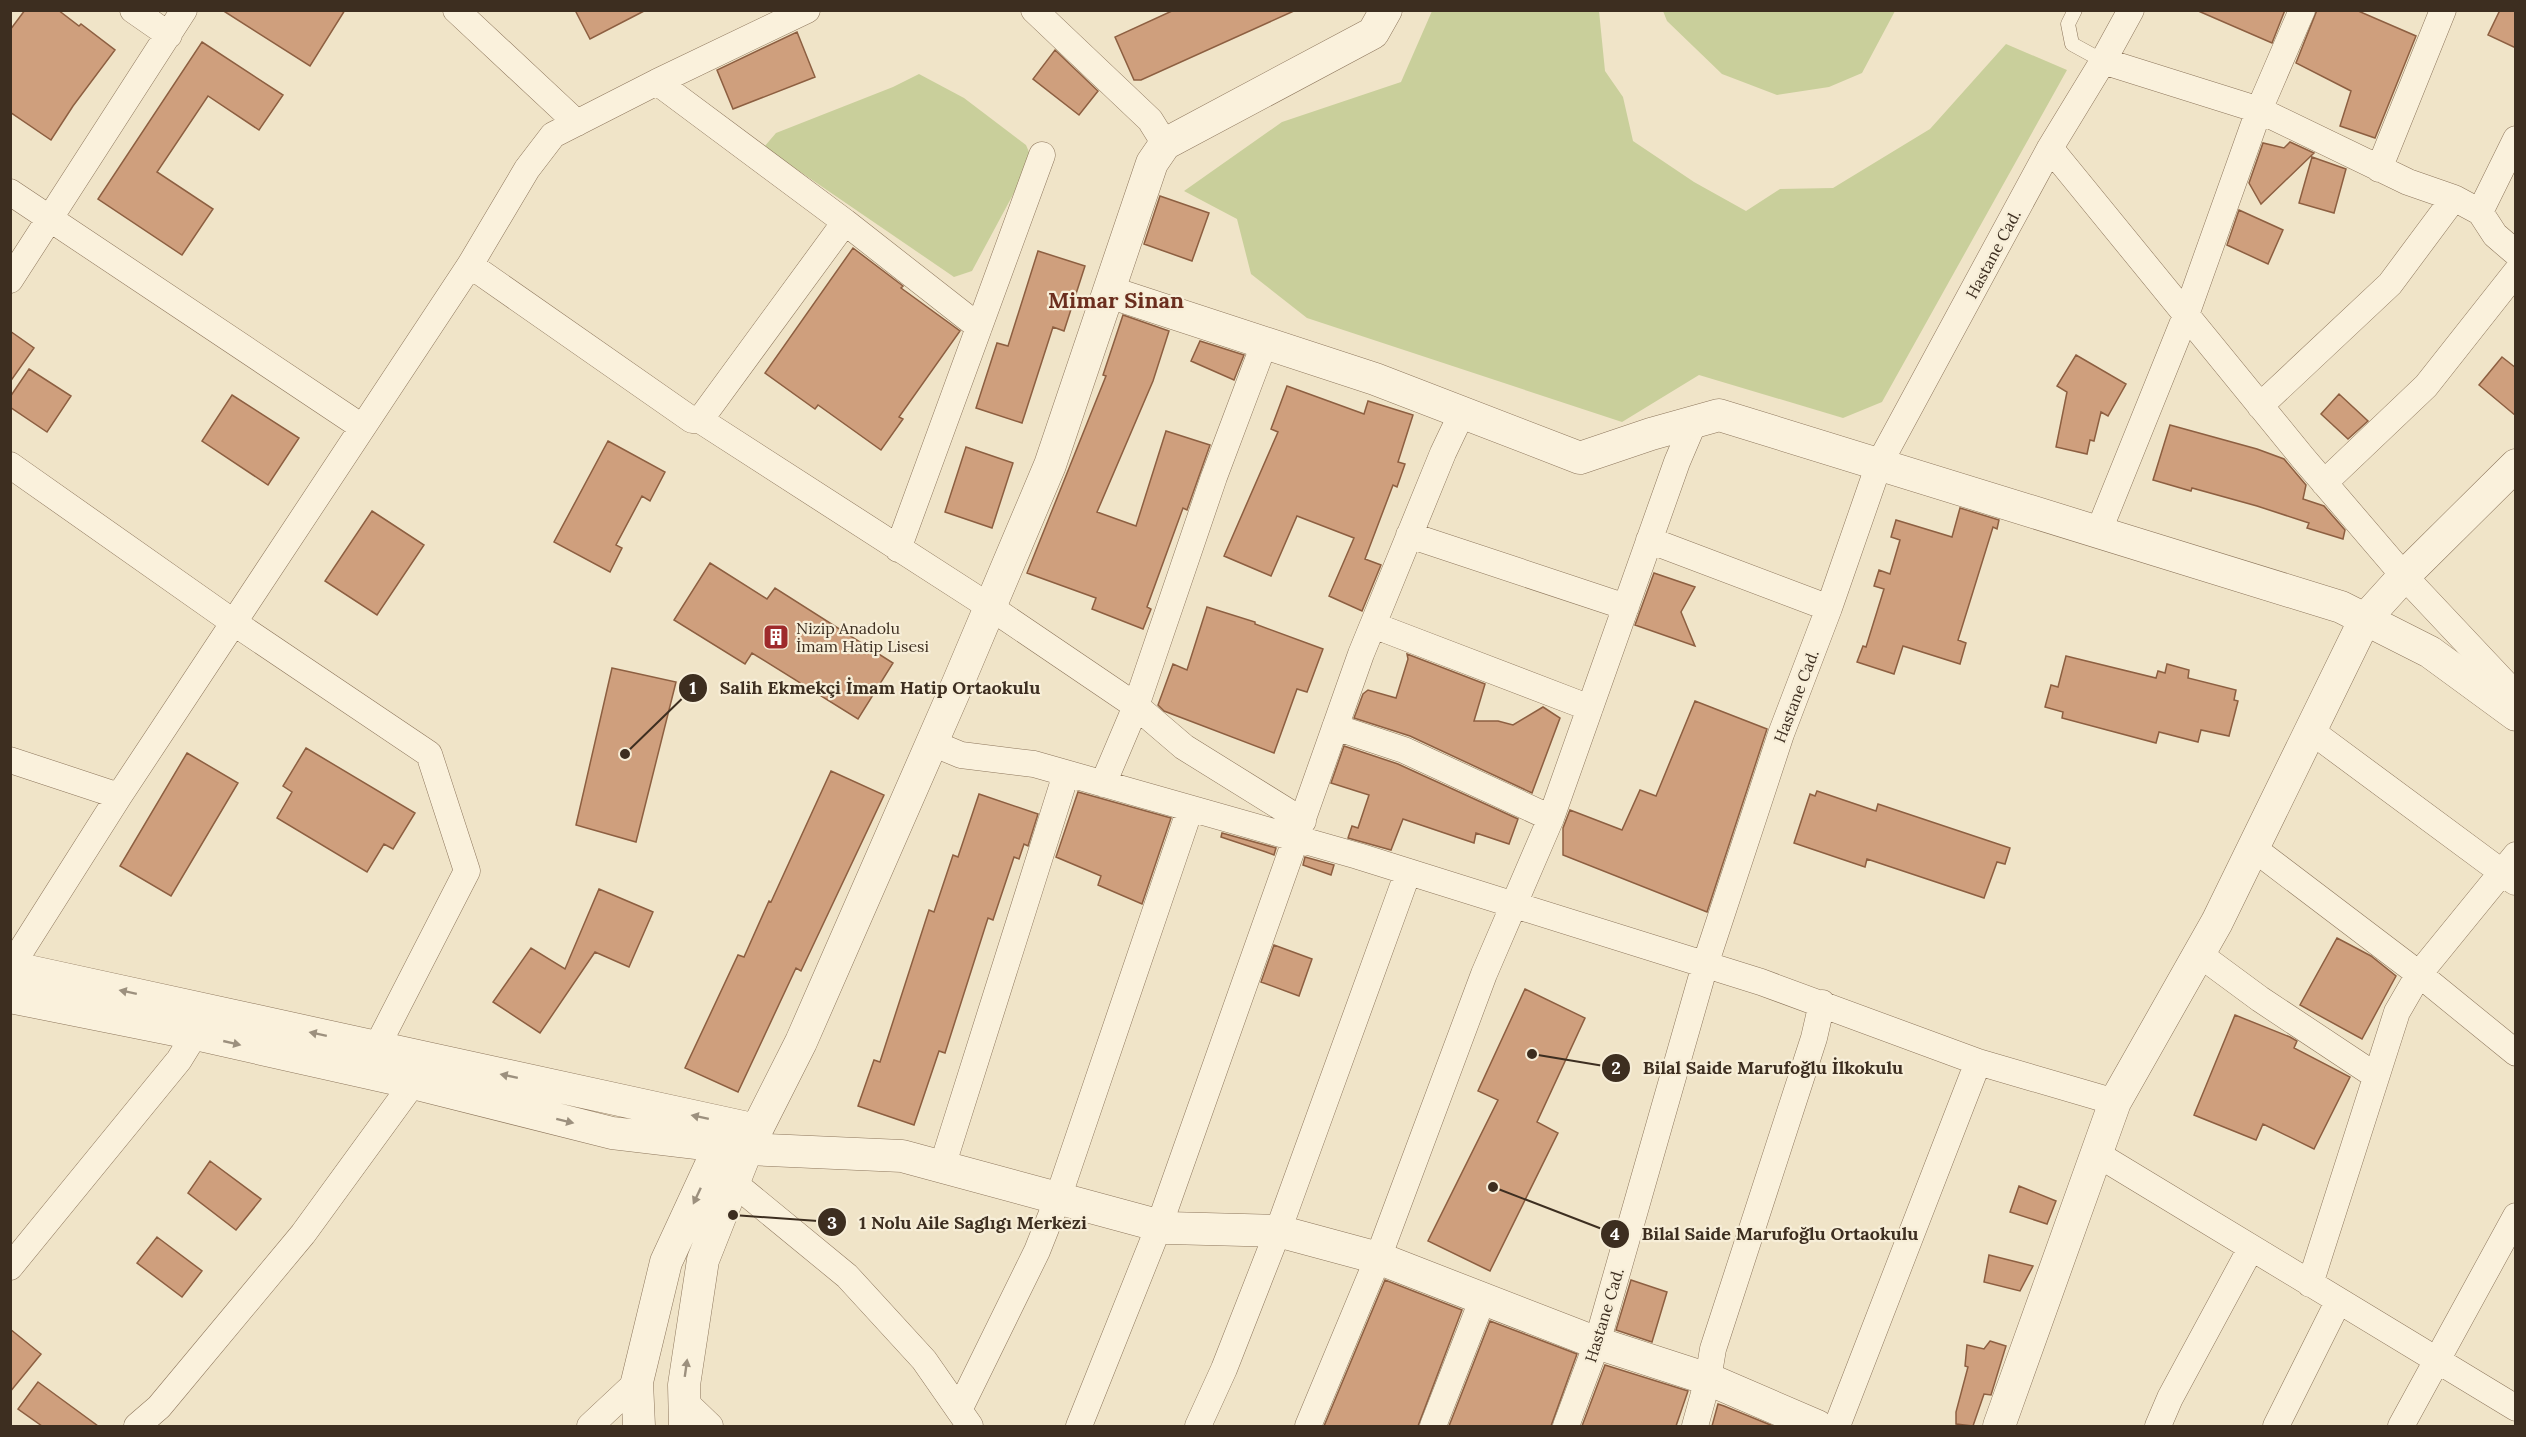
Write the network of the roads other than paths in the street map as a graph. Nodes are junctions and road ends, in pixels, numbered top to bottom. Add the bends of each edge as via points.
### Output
1 (133, 10) edge
2 (184, 10) edge
3 (456, 10) edge
4 (807, 10) edge
5 (1034, 10) edge
6 (1386, 10) edge
7 (2075, 10) edge
8 (2131, 10) edge
9 (2302, 10) edge
10 (2443, 10) edge
11 (169, 35) junction
12 (2103, 62) junction
13 (657, 82) junction
14 (2259, 110) junction
15 (577, 123) junction
16 (2516, 139) edge
17 (1165, 144) junction
18 (2050, 148) junction
19 (1042, 155) dead end
20 (2379, 169) junction
21 (10, 192) edge
22 (2454, 198) junction
23 (2480, 212) junction
24 (50, 219) junction
25 (845, 222) junction
26 (2516, 253) edge
27 (470, 265) junction
28 (2516, 272) edge
29 (10, 280) edge
30 (1109, 292) junction
31 (2186, 315) junction
32 (979, 327) junction
33 (1264, 344) junction
34 (2260, 406) junction
35 (1462, 413) junction
36 (700, 420) junction
37 (1694, 422) junction
38 (362, 428) junction
39 (1879, 464) junction
40 (10, 465) edge
41 (2516, 465) edge
42 (2324, 483) junction
43 (2098, 533) junction
44 (1409, 535) junction
45 (1649, 540) junction
46 (898, 549) junction
47 (2404, 576) junction
48 (990, 607) junction
49 (1626, 607) junction
50 (1829, 608) junction
51 (2365, 619) junction
52 (233, 622) junction
53 (1373, 625) junction
54 (2516, 695) edge
55 (1136, 706) junction
56 (1590, 708) junction
57 (2516, 715) edge
58 (1335, 727) junction
59 (2311, 731) junction
60 (932, 743) junction
61 (10, 760) edge
62 (1066, 774) junction
63 (1103, 784) junction
64 (119, 796) junction
65 (1190, 809) junction
66 (1551, 818) junction
67 (1300, 830) junction
68 (2253, 848) junction
69 (2511, 870) edge
70 (1408, 872) junction
71 (1513, 905) junction
72 (2199, 954) junction
73 (1705, 965) junction
74 (11, 967) edge
75 (2419, 974) junction
76 (10, 997) edge
77 (1822, 1003) junction
78 (195, 1034) junction
79 (2516, 1053) edge
80 (370, 1060) junction
81 (1978, 1062) junction
82 (2376, 1076) junction
83 (413, 1083) junction
84 (2115, 1102) junction
85 (739, 1137) junction
86 (2097, 1154) junction
87 (942, 1167) junction
88 (735, 1184) junction
89 (1058, 1198) junction
90 (2516, 1216) edge
91 (1159, 1226) junction
92 (1278, 1232) junction
93 (2251, 1248) junction
94 (1378, 1258) junction
95 (10, 1267) edge
96 (2310, 1284) junction
97 (1483, 1298) junction
98 (2338, 1302) junction
99 (1597, 1343) junction
100 (2437, 1361) junction
101 (1708, 1379) junction
102 (638, 1382) junction
103 (2516, 1408) edge
104 (685, 1414) edge
105 (965, 1418) edge
106 (137, 1426) edge
107 (590, 1426) edge
108 (639, 1426) edge
109 (710, 1426) edge
110 (1078, 1426) edge
111 (1198, 1426) edge
112 (1308, 1426) edge
113 (1433, 1426) edge
114 (1566, 1426) edge
115 (1695, 1426) edge
116 (1817, 1426) edge
117 (1838, 1426) edge
118 (1999, 1426) edge
119 (2158, 1426) edge
120 (2276, 1426) edge
121 (2401, 1426) edge

1 - 11 street
2 - 11 street
3 - 15 street
4 - 13 street
5 - 17 street via 1149,120
6 - 17 street via 1373,33
7 - 12 lane via 2068,24 2072,44
8 - 12 street, Hastane Cad.
9 - 14 street
10 - 20 street
11 - 24 street
12 - 14 street
12 - 18 street, Hastane Cad.
13 - 15 street
13 - 25 street
14 - 20 street
14 - 31 street
15 - 27 street via 553,135 527,169
16 - 23 street
17 - 30 street via 1152,163
18 - 31 street
18 - 39 street, Hastane Cad.
19 - 32 street
20 - 22 street
21 - 24 street
22 - 23 street
22 - 34 street via 2390,284
23 - 26 street via 2495,235
24 - 29 street
24 - 38 street
25 - 32 street
25 - 36 street
27 - 36 street via 692,420
27 - 38 street
28 - 42 street via 2426,386
30 - 33 street
30 - 48 street via 1050,465
31 - 34 street
31 - 43 street
32 - 46 street
33 - 35 street via 1375,379
33 - 55 street
34 - 42 street
35 - 37 street via 1580,458
35 - 44 street
36 - 46 street
37 - 39 street via 1719,415
37 - 45 street
38 - 52 street
39 - 43 street
39 - 50 street, Hastane Cad.
40 - 52 street
41 - 47 street
42 - 47 street
43 - 51 street via 2341,607
44 - 49 street
44 - 53 street
45 - 49 street
45 - 50 street
46 - 48 street
47 - 51 street
47 - 54 street
48 - 55 street
48 - 60 street
49 - 56 street
50 - 73 street, Hastane Cad. via 1780,734
51 - 57 street via 2430,652
51 - 59 street
52 - 64 street
52 - 80 street via 429,754 467,871
53 - 56 street
53 - 58 street
55 - 63 street
55 - 67 street via 1184,747
56 - 66 street
58 - 66 street via 1404,750
58 - 67 street
59 - 68 street
59 - 69 street
60 - 62 street via 961,755 1034,764
60 - 85 street via 801,1042
61 - 64 street
62 - 63 street
62 - 87 street
63 - 65 street
64 - 74 street
65 - 67 street
65 - 89 street
66 - 71 street
67 - 70 street
67 - 91 street
68 - 72 street
68 - 75 street
69 - 75 street
70 - 71 street
70 - 92 street
71 - 73 street
71 - 94 street
72 - 82 street
72 - 84 street
73 - 77 street
73 - 99 street, Hastane Cad.
80 -> 74 street
75 - 79 street
75 - 82 street via 2397,1012
76 - 78 street
77 - 81 street
77 - 101 street via 1713,1349
78 -> 80 street
78 - 95 street via 179,1060
80 - 83 street
85 -> 80 street
81 - 84 street
81 - 117 street
82 - 96 street
83 -> 85 street via 612,1133
83 - 106 street via 303,1234 159,1407
84 - 86 street
85 - 87 street via 902,1156
85 - 88 street
85 -> 102 street via 666,1262
86 - 93 street
86 - 118 street
87 - 89 street
104 -> 88 street via 684,1384 703,1260
88 - 105 street via 847,1275 924,1360
89 - 91 street
89 - 105 street
90 - 100 street
91 - 92 street
91 - 110 street
92 - 94 street
92 - 111 street
93 - 96 street
93 - 119 street
94 - 97 street
94 - 112 street
96 - 98 street
97 - 99 street
97 - 113 street
98 - 100 street
98 - 120 street
99 - 101 street
99 - 114 street, Hastane Cad.
100 - 103 street
100 - 121 street
101 - 115 street
101 - 116 street
102 - 107 street
102 - 108 street
104 - 109 street

